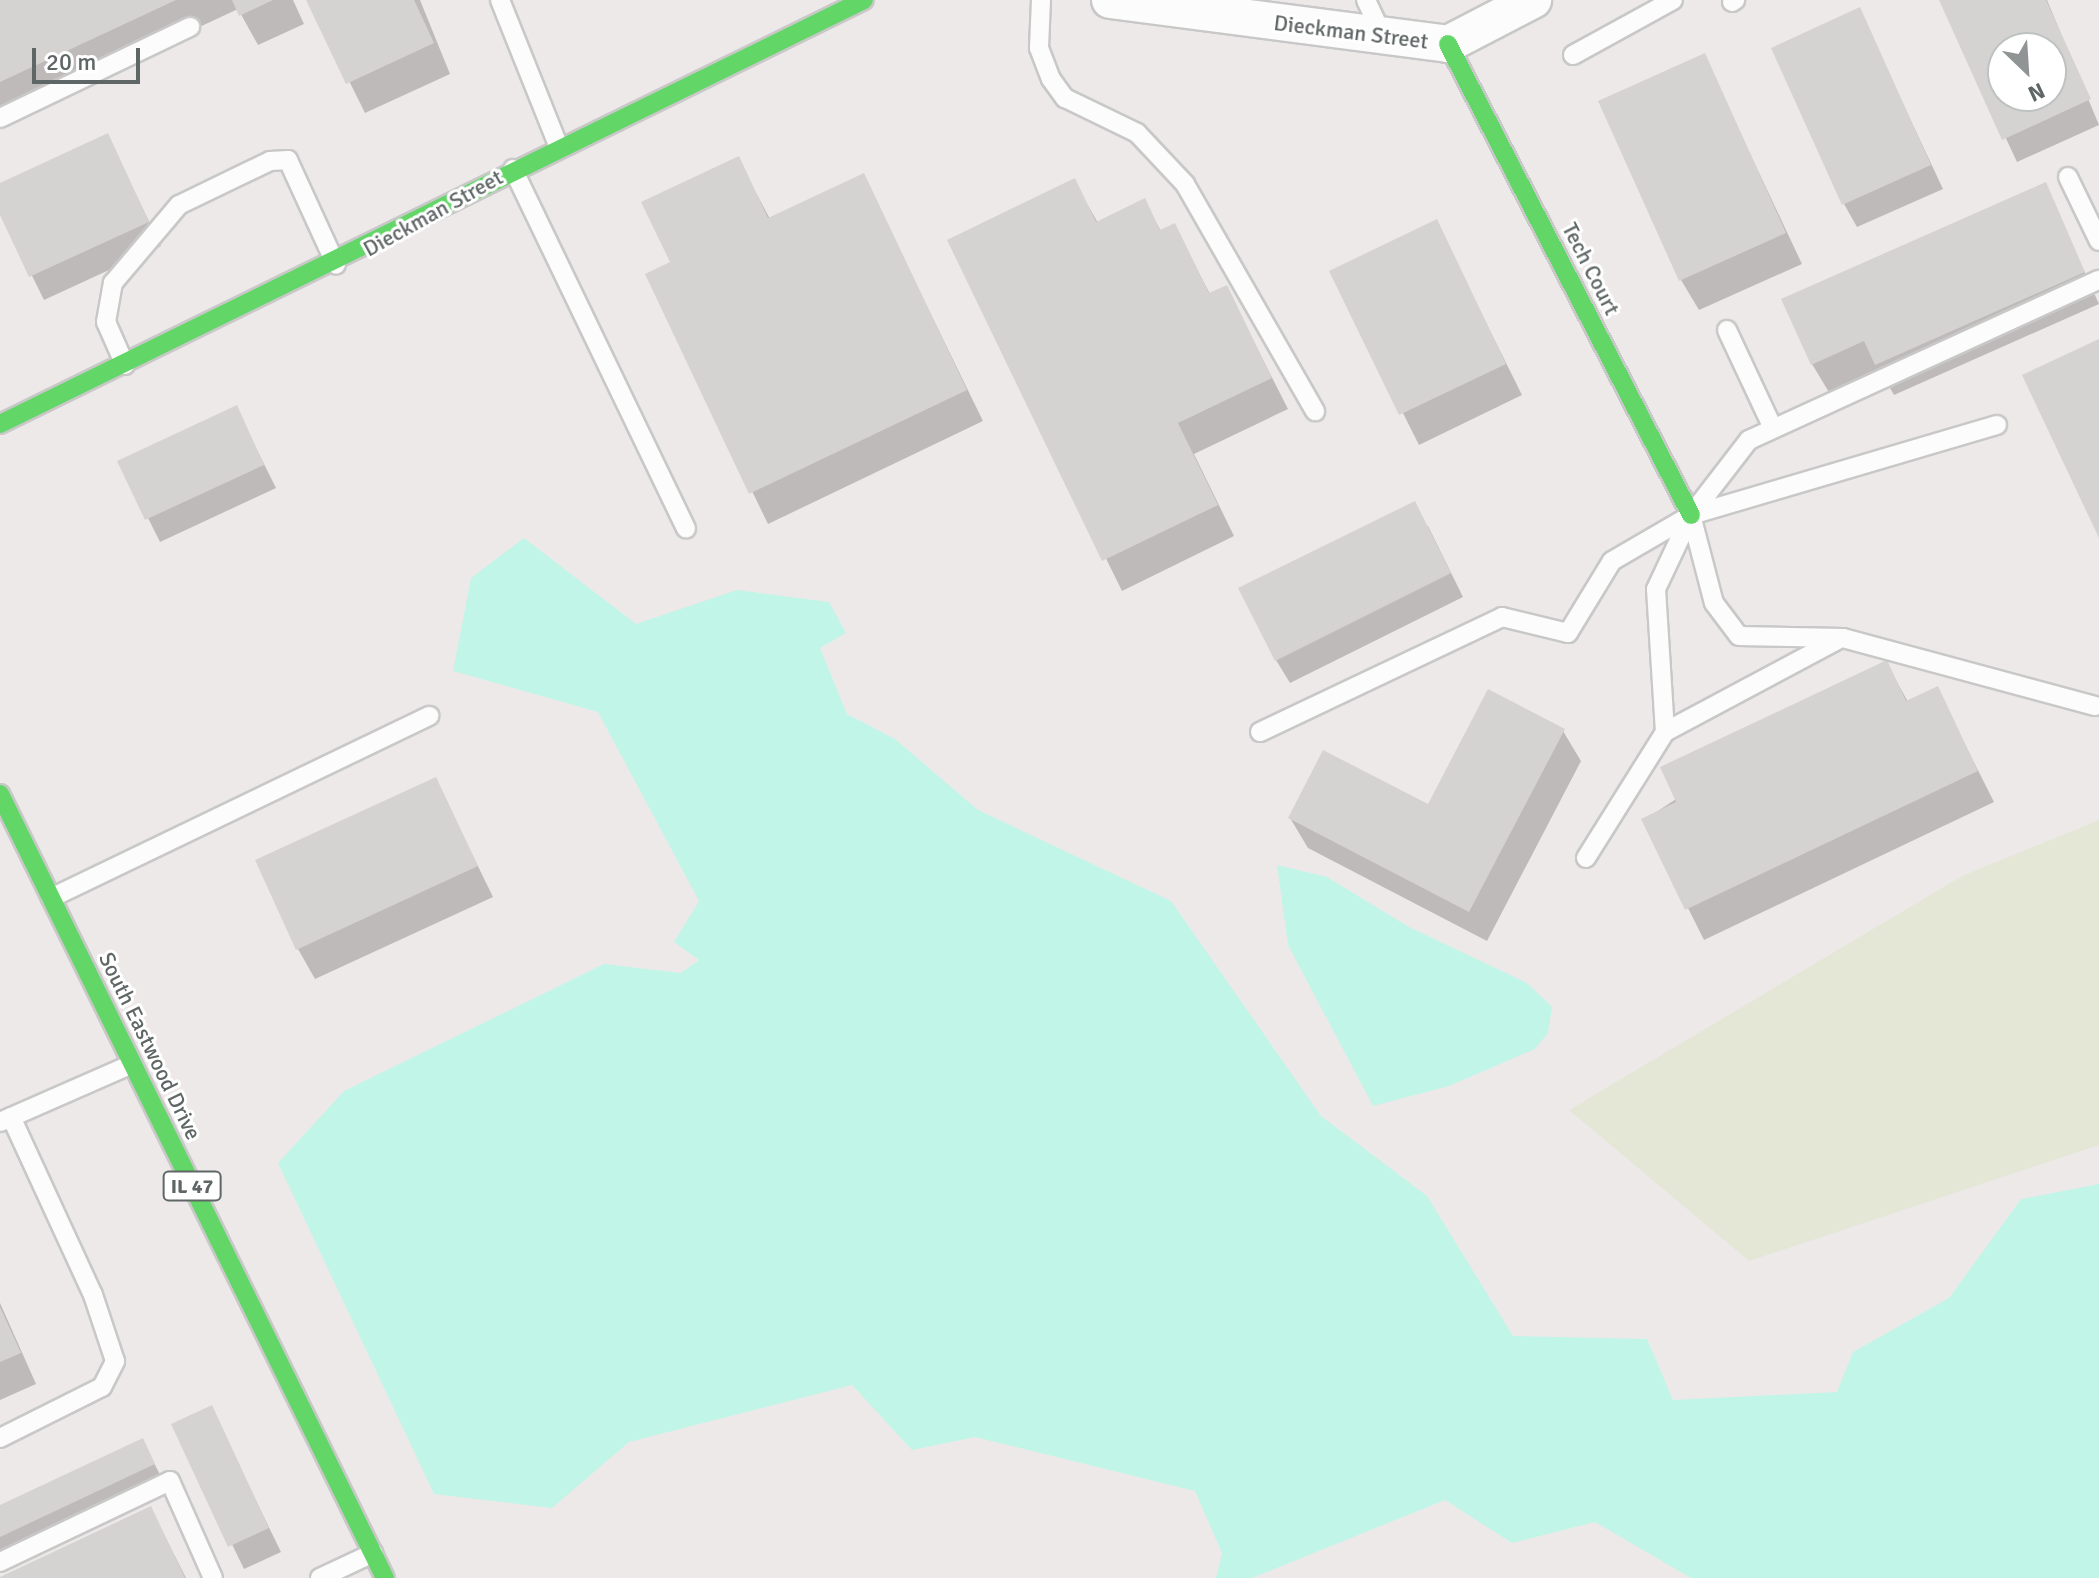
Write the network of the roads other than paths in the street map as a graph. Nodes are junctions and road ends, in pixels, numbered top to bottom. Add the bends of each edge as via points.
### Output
1 (500, 0) edge
2 (864, 0) edge
3 (1041, 0) edge
4 (1366, 0) edge
5 (1533, 0) edge
6 (1673, 0) edge
7 (1132, 2) edge
8 (190, 27) dead end
9 (1383, 36) junction
10 (1448, 44) junction
11 (1573, 55) dead end
12 (0, 118) edge
13 (558, 145) junction
14 (513, 169) junction
15 (2068, 177) dead end
16 (2099, 241) edge
17 (336, 265) junction
18 (2099, 280) edge
19 (1727, 330) dead end
20 (125, 365) junction
21 (1315, 411) dead end
22 (0, 424) edge
23 (1997, 425) dead end
24 (1773, 428) junction
25 (1691, 515) junction
26 (686, 529) dead end
27 (1843, 638) junction
28 (2095, 706) dead end
29 (429, 716) dead end
30 (1260, 732) dead end
31 (1665, 732) junction
32 (0, 794) edge
33 (1586, 858) dead end
34 (51, 898) junction
35 (132, 1064) junction
36 (6, 1120) edge
37 (0, 1438) edge
38 (373, 1553) junction
39 (0, 1562) edge
40 (213, 1578) edge
41 (320, 1578) edge
42 (385, 1578) edge

1 - 13 lane
2 - 13 street, Dieckman Street
3 - 21 lane via 1039,48 1051,79 1065,98 1137,133 1185,184
4 - 9 lane
5 - 10 street, Dieckman Street
6 - 11 lane
7 - 9 street, Dieckman Street
8 - 12 lane
9 - 10 street, Dieckman Street
10 - 25 street, Tech Court
13 - 14 street, Dieckman Street
14 - 17 street, Dieckman Street
14 - 26 lane
15 - 16 lane
17 - 20 street, Dieckman Street
17 - 20 lane via 288,160 270,161 179,205 113,283 106,322
18 - 24 lane
19 - 24 lane
20 - 22 street, Dieckman Street
23 - 25 lane
24 - 25 lane via 1749,440
25 - 27 lane via 1714,603 1739,636
25 - 30 lane via 1612,561 1568,633 1502,617
25 - 31 lane via 1656,589
27 - 28 lane
27 - 31 lane
29 - 34 lane
31 - 33 lane
32 - 34 street, South Eastwood Drive / IL 47
34 - 35 street, South Eastwood Drive / IL 47
35 - 36 lane
35 - 38 street, South Eastwood Drive / IL 47
36 - 37 lane via 115,1361 102,1387
38 - 41 lane
38 - 42 street, South Eastwood Drive / IL 47
39 - 40 lane via 170,1481

